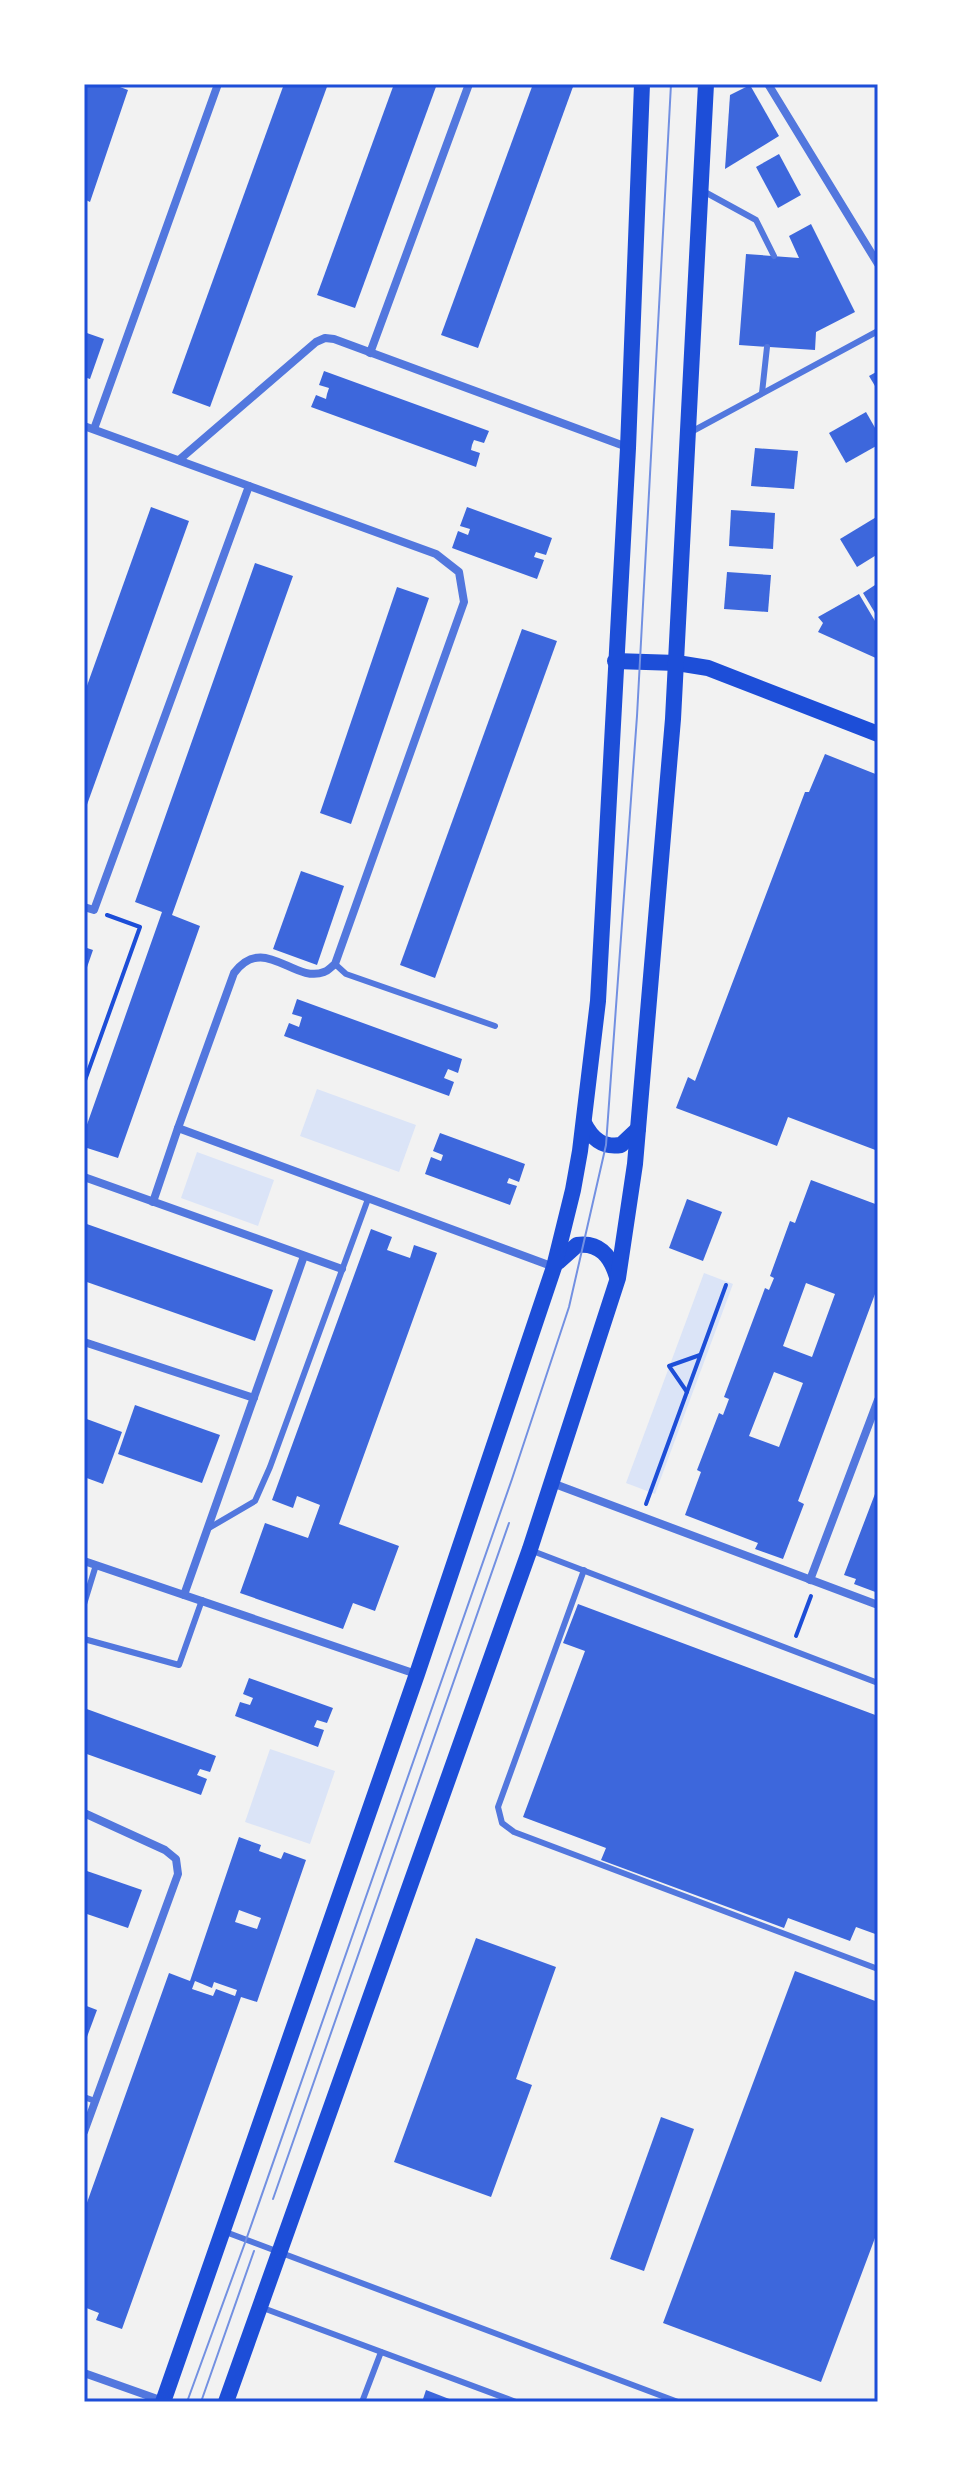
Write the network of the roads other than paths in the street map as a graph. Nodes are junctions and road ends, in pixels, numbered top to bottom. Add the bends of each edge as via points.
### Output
1 (218, 84) edge
2 (469, 84) edge
3 (642, 84) edge
4 (706, 84) edge
5 (769, 85) edge
6 (701, 189) junction
7 (875, 254) edge
8 (774, 256) dead end
9 (878, 264) edge
10 (878, 331) edge
11 (767, 347) dead end
12 (370, 353) junction
13 (762, 393) junction
14 (84, 426) edge
15 (94, 429) junction
16 (689, 433) junction
17 (628, 448) junction
18 (179, 460) junction
19 (249, 486) junction
20 (615, 661) junction
21 (677, 663) junction
22 (878, 734) edge
23 (89, 909) edge
24 (335, 964) junction
25 (495, 1026) dead end
26 (584, 1123) junction
27 (178, 1128) junction
28 (638, 1129) junction
29 (84, 1177) edge
30 (368, 1199) junction
31 (153, 1202) junction
32 (304, 1256) junction
33 (554, 1267) junction
34 (342, 1269) junction
35 (618, 1278) junction
36 (84, 1342) edge
37 (254, 1398) junction
38 (878, 1400) edge
39 (552, 1483) junction
40 (206, 1529) junction
41 (530, 1549) junction
42 (84, 1561) edge
43 (96, 1565) junction
44 (584, 1570) junction
45 (813, 1581) junction
46 (184, 1595) junction
47 (202, 1600) junction
48 (84, 1604) edge
49 (878, 1605) edge
50 (84, 1639) edge
51 (417, 1674) junction
52 (878, 1683) edge
53 (84, 1813) edge
54 (878, 1969) edge
55 (84, 2097) edge
56 (95, 2101) junction
57 (84, 2132) edge
58 (223, 2231) junction
59 (279, 2251) junction
60 (260, 2307) junction
61 (381, 2352) junction
62 (84, 2373) edge
63 (163, 2402) edge
64 (226, 2402) edge
65 (362, 2402) edge
66 (516, 2402) edge
67 (678, 2402) edge

1 - 15 street
2 - 12 street
3 - 17 main road
4 - 6 main road
5 - 7 street
6 - 8 lane via 756,220
6 - 16 main road
7 - 9 street
10 - 13 lane
11 - 13 lane
12 - 17 street
12 - 18 street via 334,339 316,342
13 - 16 lane
14 - 15 street
15 - 18 street
16 - 21 main road
17 - 20 main road
18 - 19 street
19 - 23 street
19 - 24 street via 436,554 459,572 464,602
20 - 21 main road
20 - 26 main road via 598,1001
21 - 22 main road via 708,668
21 - 28 main road
24 - 25 lane via 346,974
24 - 27 street via 324,973 310,973 266,958 242,962
26 - 28 main road via 592,1137 606,1145 621,1145
26 - 33 main road
27 - 30 street
27 - 31 street
28 - 35 main road
29 - 31 street
30 - 33 street
30 - 34 lane
31 - 32 street
32 - 34 street
32 - 37 street
33 - 35 main road via 569,1250 585,1244 608,1255
33 - 51 main road
34 - 40 lane via 255,1501
35 - 39 main road
36 - 37 street
37 - 40 street
38 - 45 street
39 - 41 main road
39 - 45 street
40 - 46 street
41 - 44 lane
41 - 59 main road
42 - 43 street
43 - 46 street
43 - 48 lane
44 - 52 lane
44 - 54 lane via 498,1807 502,1823 514,1832
45 - 49 street
46 - 47 street
47 - 50 lane via 179,1665
47 - 51 street
51 - 58 main road
53 - 56 street via 165,1850 176,1859 178,1874
55 - 56 lane
56 - 57 street
58 - 59 lane
58 - 63 main road
59 - 60 main road
59 - 67 lane
60 - 61 lane
60 - 64 main road
61 - 65 lane
61 - 66 lane
62 - 63 street

